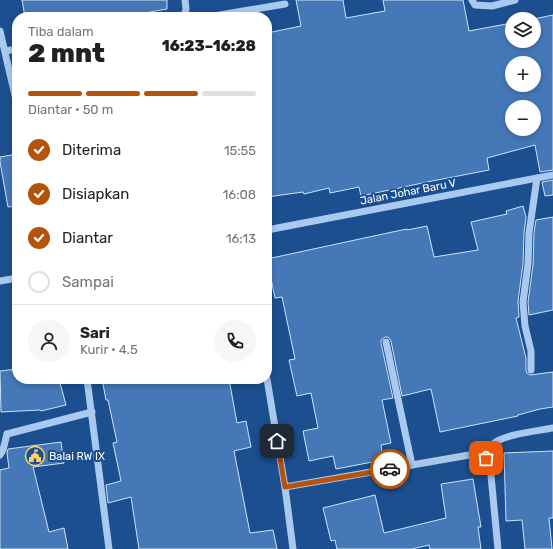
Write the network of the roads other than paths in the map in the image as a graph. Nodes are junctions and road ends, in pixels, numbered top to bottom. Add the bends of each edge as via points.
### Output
1 (185, 0) edge
2 (472, 0) edge
3 (515, 0) edge
4 (285, 4) dead end
5 (185, 12) edge
6 (238, 12) edge
7 (0, 31) edge
8 (12, 50) edge
9 (5, 51) junction
10 (12, 82) edge
11 (553, 175) edge
12 (537, 178) junction
13 (272, 229) edge
14 (12, 279) edge
15 (0, 281) edge
16 (386, 342) dead end
17 (531, 370) dead end
18 (88, 384) edge
19 (268, 384) edge
20 (92, 412) junction
21 (553, 428) edge
22 (0, 455) edge
23 (486, 458) junction
24 (412, 465) junction
25 (285, 487) junction
26 (109, 549) edge
27 (294, 549) edge
28 (498, 549) edge

1 - 5 street
2 - 3 street via 475,5 492,6
4 - 6 street
7 - 9 street
8 - 9 street
9 - 10 street
11 - 12 street, Jalan Johar Baru V
12 - 13 street, Jalan Johar Baru V
12 - 17 street via 523,302 531,350
14 - 15 street
16 - 24 street
18 - 20 street
19 - 25 street
20 - 22 street via 4,432 3,450
20 - 26 street
21 - 23 street via 498,440 488,449
23 - 24 street via 475,454
23 - 28 street via 490,465
24 - 25 street
25 - 27 street

